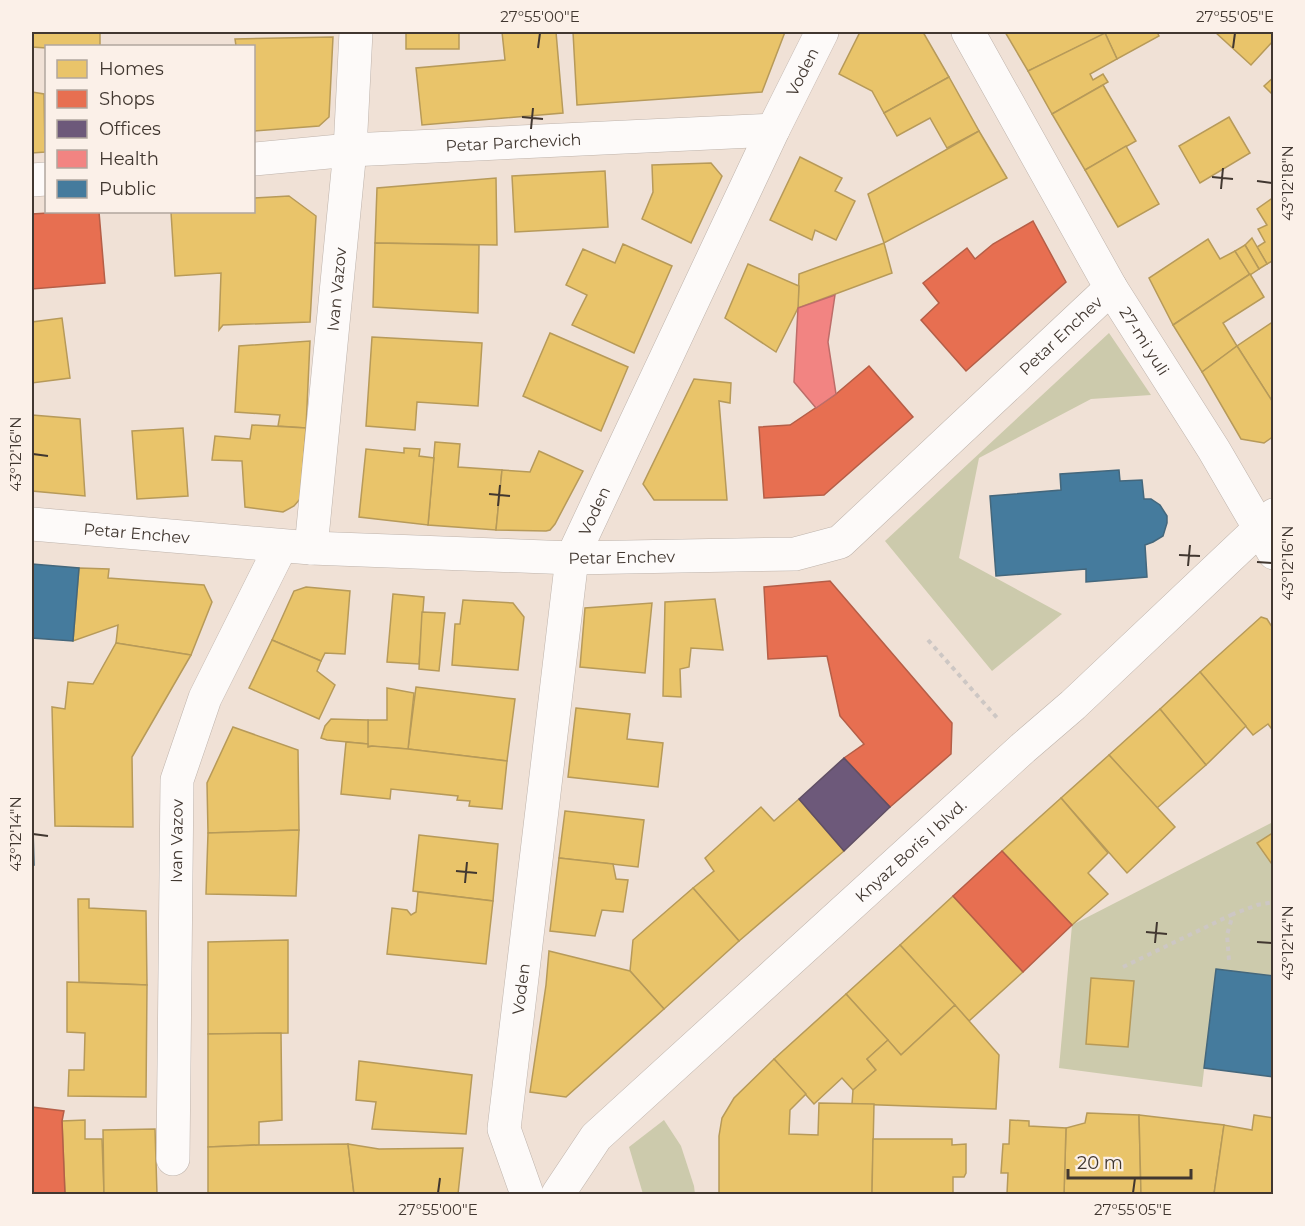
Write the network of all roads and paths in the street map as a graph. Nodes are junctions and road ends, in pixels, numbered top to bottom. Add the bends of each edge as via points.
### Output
1 (356, 32) edge
2 (822, 32) edge
3 (968, 32) edge
4 (773, 129) junction
5 (350, 150) junction
6 (255, 159) edge
7 (1111, 288) junction
8 (32, 524) edge
9 (1269, 532) edge
10 (296, 547) junction
11 (572, 558) junction
12 (928, 640) dead end
13 (1023, 748) junction
14 (1274, 902) edge
15 (1233, 914) junction
16 (1229, 960) dead end
17 (1123, 967) dead end
18 (173, 1159) dead end
19 (527, 1194) edge
20 (558, 1194) edge

1 - 5 street, Ivan Vazov
2 - 4 street, Voden
3 - 7 street, 27-mi yuli
4 - 5 street, Petar Parchevich
4 - 11 street, Voden
5 - 6 street, Petar Parchevich
5 - 10 street, Ivan Vazov
7 - 9 street, 27-mi yuli
7 - 11 street, Petar Enchev via 840,542 795,554
8 - 10 street, Petar Enchev
9 - 13 street, Knyaz Boris I blvd.
10 - 11 street, Petar Enchev
10 - 18 street, Ivan Vazov via 205,698 177,780
11 - 19 street, Voden via 504,1129
12 - 13 path
13 - 20 street, Knyaz Boris I blvd. via 597,1137
14 - 15 path
15 - 16 path via 1227,935
15 - 17 path

